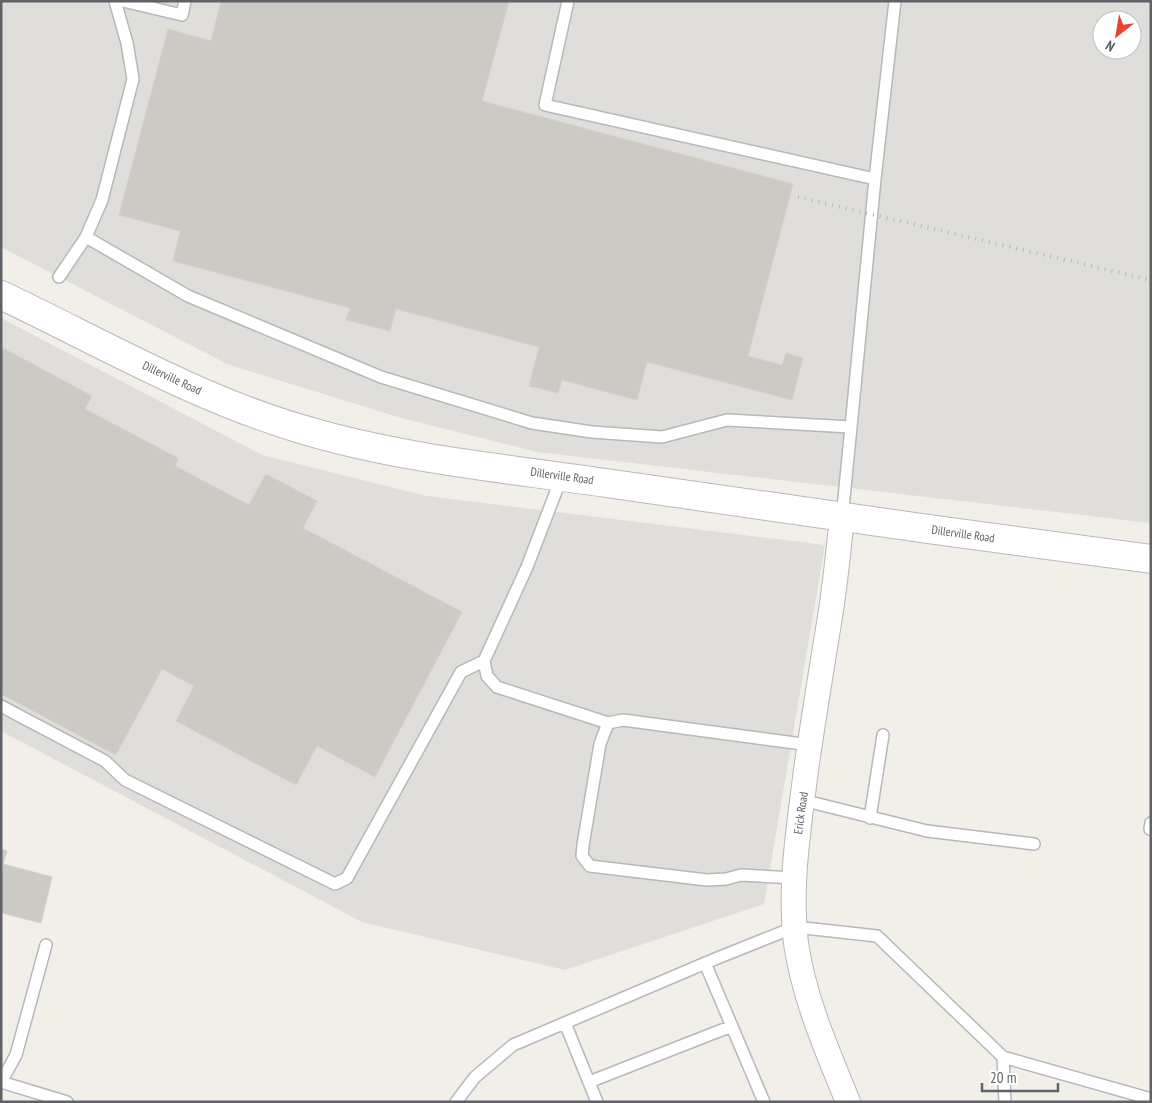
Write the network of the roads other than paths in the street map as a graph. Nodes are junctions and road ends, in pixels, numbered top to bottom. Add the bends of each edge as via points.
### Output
1 (115, 1) edge
2 (123, 1) edge
3 (185, 1) edge
4 (568, 1) edge
5 (895, 1) edge
6 (875, 179) junction
7 (86, 237) junction
8 (60, 278) dead end
9 (1, 295) edge
10 (851, 427) junction
11 (562, 476) junction
12 (842, 518) junction
13 (1151, 559) edge
14 (484, 661) junction
15 (1, 706) edge
16 (608, 723) junction
17 (883, 735) dead end
18 (810, 745) junction
19 (802, 800) junction
20 (870, 818) junction
21 (1151, 823) edge
22 (1150, 829) edge
23 (1034, 844) dead end
24 (794, 878) junction
25 (795, 927) junction
26 (46, 945) dead end
27 (705, 963) junction
28 (565, 1023) junction
29 (732, 1026) junction
30 (1003, 1057) junction
31 (1, 1082) edge
32 (589, 1082) junction
33 (1151, 1099) edge
34 (68, 1102) edge
35 (456, 1102) edge
36 (597, 1102) edge
37 (764, 1102) edge
38 (848, 1102) edge
39 (1005, 1102) edge

1 - 7 lane via 127,43 132,79 102,200
2 - 3 lane via 182,14
4 - 6 lane via 545,105
5 - 6 lane
6 - 10 lane
7 - 8 lane
7 - 10 lane via 188,296 344,362 380,377 532,424 662,437 728,420
9 - 11 main road, Dillerville Road via 228,404 300,429 377,449
10 - 12 lane
11 - 12 main road, Dillerville Road
11 - 14 lane via 527,567
12 - 13 main road, Dillerville Road
12 - 18 street, Erick Road
14 - 15 lane via 461,672 347,878 335,884 125,780 105,761
14 - 16 lane via 487,676 497,687
16 - 18 lane via 623,720
16 - 24 lane via 600,744 583,845 582,856 590,866 706,880 741,875
17 - 20 lane
18 - 19 street, Erick Road
19 - 20 lane
19 - 24 street, Erick Road
20 - 23 lane via 927,831
21 - 22 lane
24 - 25 street, Erick Road
25 - 27 lane
25 - 30 lane via 876,936
25 - 38 street, Erick Road via 806,991 821,1038
26 - 31 lane via 16,1055
27 - 28 lane
27 - 29 lane
28 - 32 lane
28 - 35 lane via 513,1045 475,1077
29 - 32 lane
29 - 37 lane
30 - 33 lane
30 - 39 lane
31 - 34 lane
32 - 36 lane

